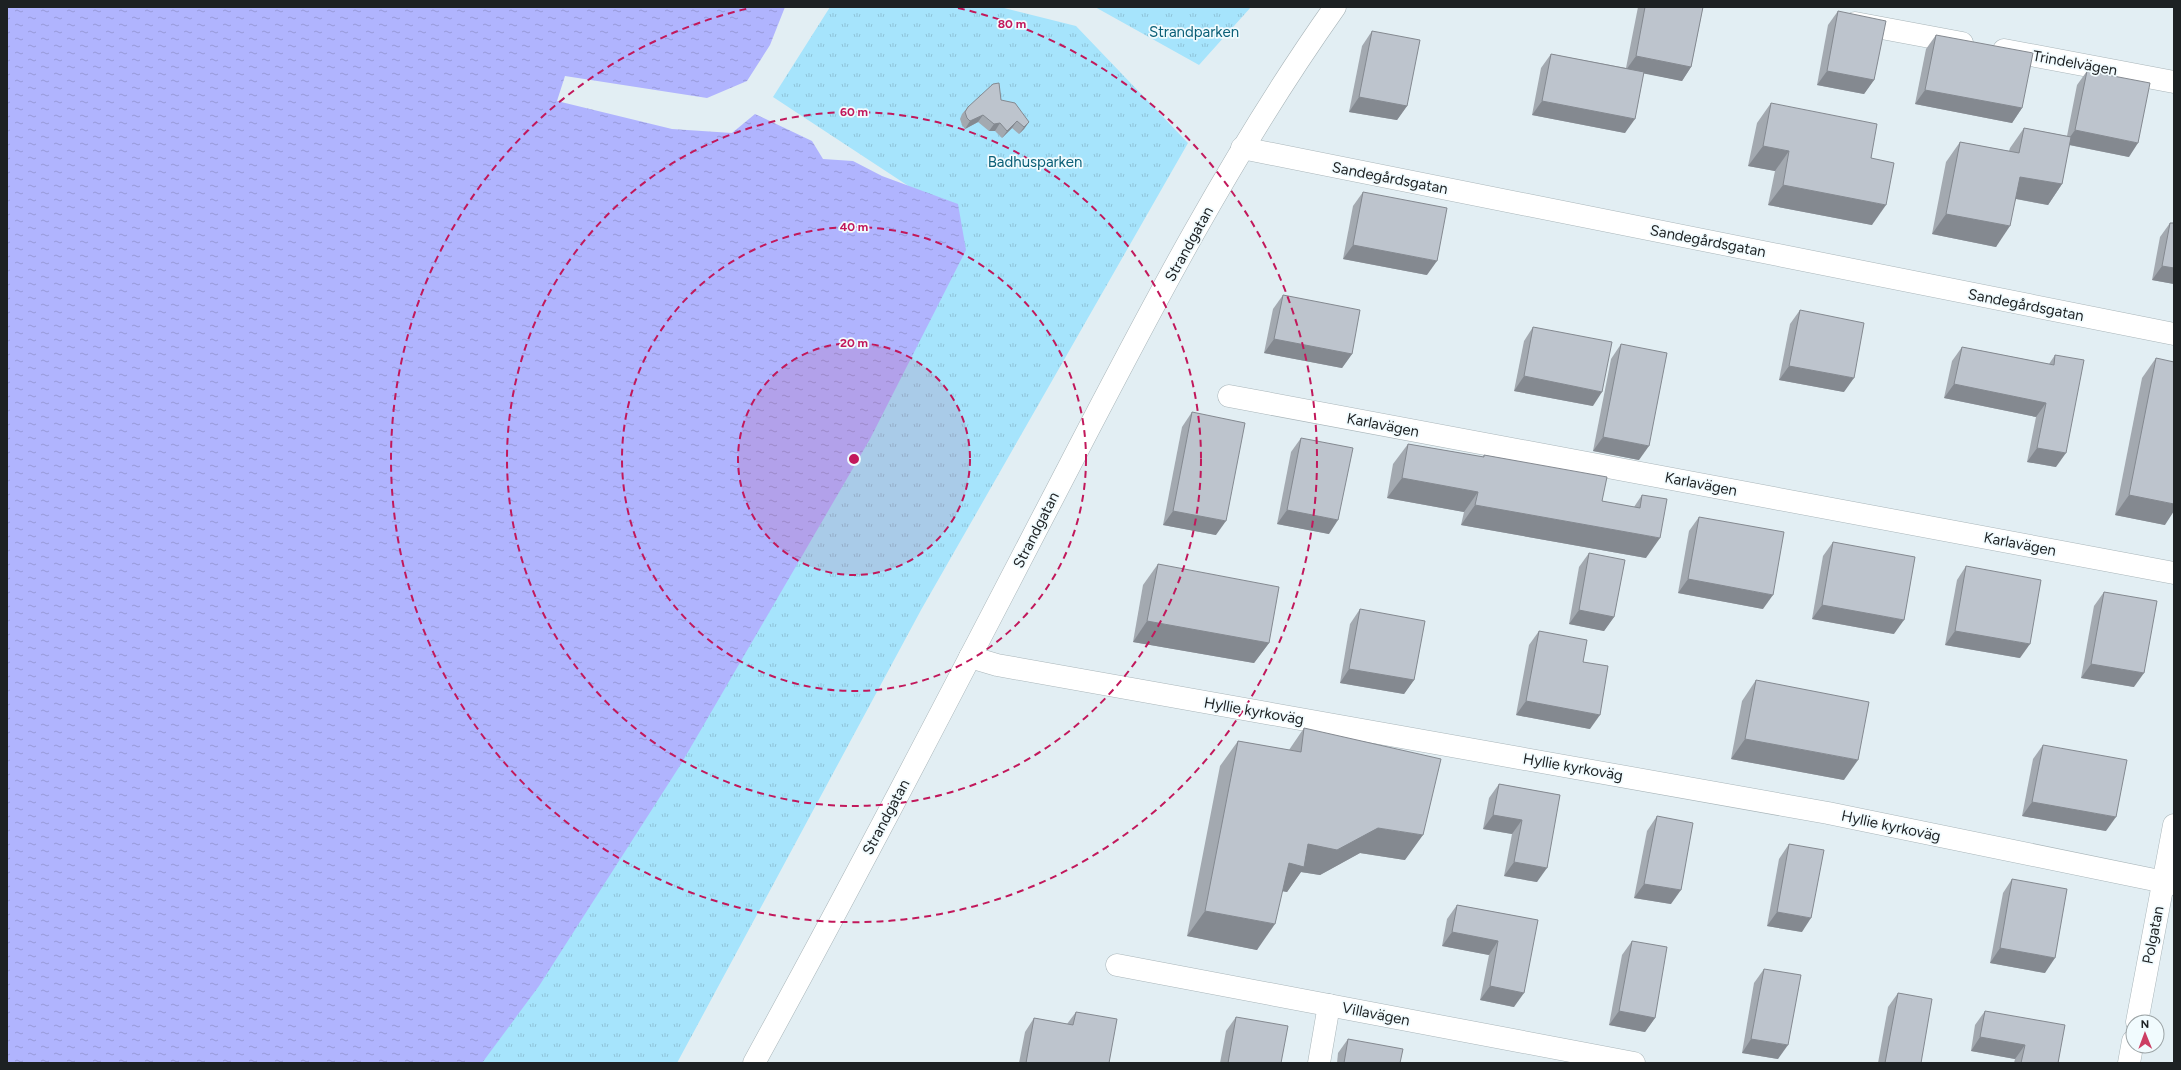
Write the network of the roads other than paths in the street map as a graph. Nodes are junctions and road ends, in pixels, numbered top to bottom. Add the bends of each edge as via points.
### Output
1 (1335, 7) edge
2 (1834, 19) dead end
3 (2174, 82) edge
4 (1242, 148) junction
5 (2174, 334) edge
6 (1229, 396) dead end
7 (2174, 573) edge
8 (970, 657) junction
9 (2174, 825) edge
10 (2169, 883) edge
11 (1117, 965) dead end
12 (1330, 1005) junction
13 (2138, 1014) edge
14 (754, 1063) edge
15 (1319, 1063) edge
16 (1634, 1063) edge

1 - 4 street, Strandgatan
2 - 3 street, Trindelvägen
4 - 5 street, Sandegårdsgatan
4 - 8 street, Strandgatan via 1115,379
6 - 7 street, Karlavägen
8 - 10 street, Hyllie kyrkoväg via 997,665 1828,813
8 - 14 street, Strandgatan via 836,914
9 - 10 street, Polgatan
10 - 13 street, Polgatan
11 - 12 street, Villavägen
12 - 15 street
12 - 16 street, Villavägen

